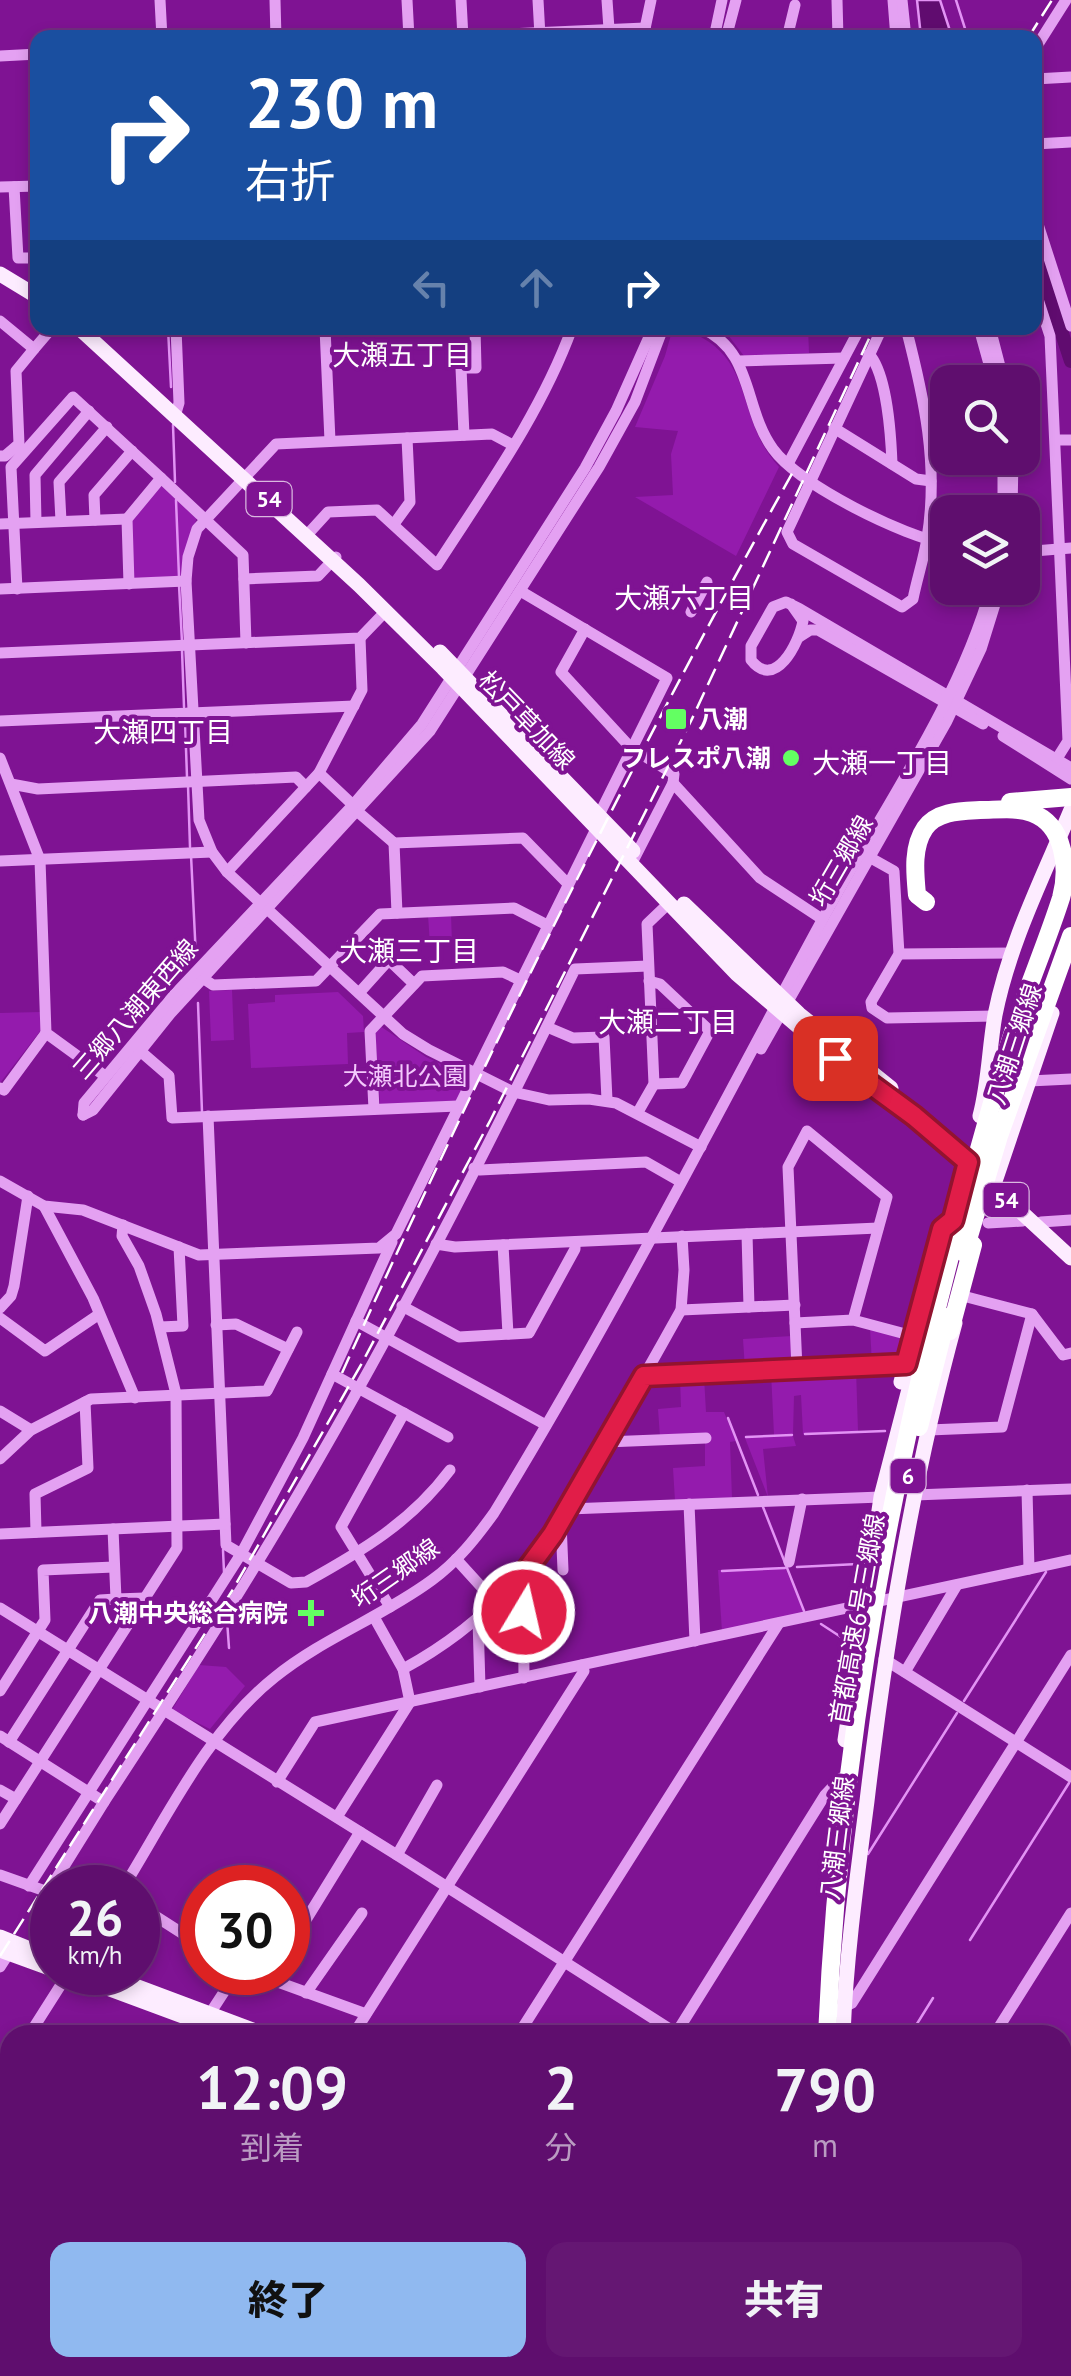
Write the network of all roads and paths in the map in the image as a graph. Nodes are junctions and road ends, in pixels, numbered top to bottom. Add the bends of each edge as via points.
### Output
1 (160, 0) edge
2 (275, 0) edge
3 (407, 0) edge
4 (461, 0) edge
5 (538, 0) edge
6 (607, 0) edge
7 (652, 0) edge
8 (722, 0) edge
9 (736, 0) edge
10 (781, 0) edge
11 (837, 0) edge
12 (893, 0) edge
13 (902, 0) edge
14 (1066, 0) edge
15 (796, 2) edge
16 (609, 29) junction
17 (162, 30) edge
18 (276, 30) edge
19 (408, 30) edge
20 (462, 30) edge
21 (540, 30) edge
22 (598, 30) edge
23 (618, 30) edge
24 (645, 30) edge
25 (716, 30) edge
26 (728, 30) edge
27 (789, 30) edge
28 (838, 30) edge
29 (895, 30) edge
30 (905, 30) edge
31 (1042, 38) edge
32 (30, 54) edge
33 (0, 56) edge
34 (1071, 77) edge
35 (1042, 79) edge
36 (1071, 142) edge
37 (1042, 144) edge
38 (30, 186) edge
39 (14, 187) junction
40 (0, 188) edge
41 (1042, 236) edge
42 (30, 258) edge
43 (0, 274) edge
44 (30, 291) edge
45 (1042, 311) edge
46 (0, 321) edge
47 (1071, 326) edge
48 (46, 335) edge
49 (90, 335) edge
50 (176, 335) edge
51 (325, 335) edge
52 (475, 335) edge
53 (569, 335) edge
54 (649, 335) edge
55 (661, 335) edge
56 (713, 335) edge
57 (856, 335) edge
58 (878, 335) edge
59 (908, 335) edge
60 (981, 335) edge
61 (992, 335) edge
62 (34, 349) junction
63 (869, 354) junction
64 (844, 358) junction
65 (739, 360) junction
66 (989, 365) edge
67 (1000, 365) edge
68 (90, 411) junction
69 (177, 411) junction
70 (107, 427) junction
71 (834, 428) junction
72 (464, 436) junction
73 (407, 438) junction
74 (1056, 440) junction
75 (1071, 440) edge
76 (330, 441) junction
77 (513, 445) junction
78 (132, 451) junction
79 (0, 456) edge
80 (788, 464) junction
81 (892, 464) junction
82 (245, 475) junction
83 (161, 478) junction
84 (812, 480) junction
85 (931, 481) junction
86 (6, 483) edge
87 (582, 484) junction
88 (126, 519) junction
89 (204, 519) junction
90 (95, 520) junction
91 (61, 521) junction
92 (36, 522) junction
93 (7, 524) edge
94 (394, 524) junction
95 (308, 533) junction
96 (927, 540) junction
97 (930, 541) edge
98 (1066, 549) edge
99 (1040, 551) edge
100 (335, 559) junction
101 (244, 579) junction
102 (181, 582) junction
103 (707, 582) dead end
104 (130, 584) junction
105 (17, 589) junction
106 (0, 590) edge
107 (522, 592) junction
108 (791, 604) junction
109 (984, 605) edge
110 (995, 605) edge
111 (385, 612) junction
112 (691, 612) dead end
113 (585, 629) junction
114 (360, 638) junction
115 (796, 640) junction
116 (246, 643) junction
117 (183, 645) junction
118 (1068, 647) edge
119 (0, 653) edge
120 (459, 677) junction
121 (951, 701) junction
122 (354, 706) junction
123 (187, 714) junction
124 (0, 722) edge
125 (630, 748) junction
126 (0, 758) edge
127 (1056, 760) junction
128 (1071, 768) edge
129 (320, 773) junction
130 (1071, 779) edge
131 (190, 782) junction
132 (673, 783) junction
133 (10, 784) junction
134 (306, 787) junction
135 (1071, 797) edge
136 (966, 807) junction
137 (356, 809) junction
138 (1071, 810) edge
139 (597, 822) junction
140 (394, 843) junction
141 (212, 852) junction
142 (869, 857) junction
143 (634, 859) junction
144 (40, 860) junction
145 (0, 861) edge
146 (227, 872) junction
147 (1068, 877) edge
148 (568, 884) junction
149 (669, 903) junction
150 (918, 905) dead end
151 (265, 906) junction
152 (396, 913) junction
153 (822, 919) junction
154 (547, 925) junction
155 (1071, 936) edge
156 (1012, 953) junction
157 (900, 954) junction
158 (1068, 957) edge
159 (648, 966) junction
160 (331, 967) junction
161 (204, 979) junction
162 (520, 980) junction
163 (649, 981) junction
164 (414, 984) junction
165 (359, 992) junction
166 (780, 1006) junction
167 (384, 1016) junction
168 (995, 1016) junction
169 (547, 1026) junction
170 (46, 1034) junction
171 (140, 1050) junction
172 (475, 1073) junction
173 (104, 1076) junction
174 (1071, 1079) edge
175 (1030, 1081) junction
176 (654, 1084) junction
177 (0, 1088) edge
178 (514, 1092) junction
179 (606, 1100) junction
180 (458, 1106) junction
181 (374, 1109) junction
182 (638, 1112) junction
183 (203, 1116) junction
184 (700, 1147) junction
185 (970, 1167) junction
186 (474, 1168) junction
187 (0, 1181) edge
188 (681, 1182) junction
189 (992, 1188) junction
190 (28, 1196) junction
191 (44, 1206) junction
192 (953, 1220) junction
193 (1071, 1220) edge
194 (1032, 1222) junction
195 (988, 1223) dead end
196 (123, 1225) junction
197 (878, 1228) junction
198 (792, 1232) junction
199 (746, 1234) junction
200 (682, 1236) junction
201 (651, 1237) junction
202 (393, 1239) junction
203 (575, 1242) junction
204 (436, 1244) junction
205 (504, 1245) junction
206 (179, 1248) junction
207 (209, 1256) junction
208 (1071, 1258) edge
209 (962, 1296) junction
210 (402, 1306) junction
211 (795, 1306) junction
212 (750, 1307) junction
213 (0, 1308) edge
214 (680, 1310) junction
215 (1032, 1314) junction
216 (98, 1315) junction
217 (0, 1318) edge
218 (852, 1320) junction
219 (356, 1321) junction
220 (795, 1323) junction
221 (216, 1325) junction
222 (160, 1327) junction
223 (297, 1332) dead end
224 (508, 1334) junction
225 (913, 1336) junction
226 (385, 1337) junction
227 (288, 1349) junction
228 (1071, 1352) edge
229 (906, 1364) junction
230 (796, 1369) junction
231 (332, 1374) junction
232 (644, 1376) junction
233 (358, 1388) junction
234 (215, 1393) junction
235 (176, 1394) junction
236 (135, 1398) junction
237 (85, 1402) junction
238 (0, 1411) edge
239 (404, 1413) junction
240 (546, 1425) junction
241 (32, 1430) junction
242 (928, 1430) junction
243 (448, 1437) dead end
244 (706, 1438) dead end
245 (606, 1442) junction
246 (890, 1455) junction
247 (0, 1459) edge
248 (450, 1470) dead end
249 (1071, 1488) edge
250 (1026, 1490) junction
251 (914, 1496) junction
252 (881, 1497) junction
253 (802, 1500) junction
254 (689, 1504) junction
255 (568, 1509) junction
256 (561, 1522) junction
257 (221, 1525) junction
258 (177, 1526) junction
259 (113, 1529) junction
260 (36, 1532) junction
261 (0, 1534) edge
262 (240, 1554) junction
263 (357, 1554) junction
264 (456, 1559) junction
265 (1071, 1560) edge
266 (789, 1562) dead end
267 (256, 1563) junction
268 (114, 1567) junction
269 (563, 1570) dead end
270 (1030, 1570) junction
271 (523, 1575) junction
272 (956, 1585) junction
273 (145, 1598) junction
274 (894, 1598) junction
275 (116, 1599) junction
276 (496, 1603) junction
277 (864, 1606) junction
278 (390, 1607) junction
279 (0, 1608) edge
280 (374, 1617) junction
281 (478, 1620) junction
282 (779, 1623) junction
283 (38, 1633) junction
284 (695, 1641) junction
285 (68, 1651) junction
286 (1071, 1655) edge
287 (884, 1658) junction
288 (582, 1665) junction
289 (98, 1670) junction
290 (403, 1670) junction
291 (905, 1672) junction
292 (524, 1678) junction
293 (480, 1687) junction
294 (0, 1691) edge
295 (147, 1701) junction
296 (410, 1702) junction
297 (164, 1712) junction
298 (875, 1728) junction
299 (5, 1739) edge
300 (216, 1742) junction
301 (1016, 1742) junction
302 (40, 1761) junction
303 (1071, 1776) edge
304 (840, 1778) junction
305 (277, 1782) junction
306 (437, 1785) dead end
307 (0, 1790) edge
308 (88, 1792) junction
309 (16, 1800) junction
310 (104, 1802) junction
311 (336, 1817) junction
312 (0, 1824) edge
313 (360, 1832) junction
314 (397, 1854) junction
315 (43, 1865) edge
316 (65, 1865) edge
317 (138, 1865) edge
318 (0, 1875) edge
319 (30, 1886) edge
320 (447, 1886) junction
321 (362, 1913) dead end
322 (1071, 1913) edge
323 (310, 1914) edge
324 (0, 1937) edge
325 (30, 1949) edge
326 (3, 1957) edge
327 (563, 1963) junction
328 (30, 1964) edge
329 (310, 1987) edge
330 (310, 1994) edge
331 (54, 1995) edge
332 (125, 1995) edge
333 (144, 1995) edge
334 (223, 1995) edge
335 (844, 2009) junction
336 (820, 2011) junction
337 (366, 2014) junction
338 (35, 2025) edge
339 (204, 2025) edge
340 (359, 2025) edge
341 (524, 2025) edge
342 (661, 2025) edge
343 (683, 2025) edge
344 (822, 2025) edge
345 (824, 2025) edge
346 (839, 2025) edge
347 (841, 2025) edge
348 (1000, 2025) edge

1 - 17 street
2 - 18 street
3 - 19 street
4 - 20 street
5 - 21 street
6 - 16 street
7 - 24 street
8 - 25 street
9 - 26 street
10 - 15 street
11 - 28 street
12 - 29 street
13 - 30 street
14 - 31 street
15 - 27 street
16 - 22 street
16 - 23 street
32 - 33 street
34 - 35 street
36 - 37 street
38 - 39 street
39 - 40 street
39 - 42 street via 18,258
41 - 47 street
43 - 44 main road
45 - 74 street via 1050,336
46 - 62 street
48 - 62 street
49 - 69 main road, 松戸草加線 / 54
50 - 69 street
51 - 76 street
52 - 72 street via 476,368 462,368
53 - 77 street
54 - 87 street, 三郷八潮東西線
55 - 87 street, 三郷八潮東西線 via 634,402
56 - 65 street
57 - 64 street
58 - 63 street
59 - 85 street via 927,416
60 - 66 street
61 - 67 street
62 - 79 street via 16,370 19,444
63 - 71 street
63 - 81 street via 883,394
64 - 65 street
64 - 80 street
65 - 80 street via 766,438
68 - 70 street
68 - 86 street via 69,399
68 - 92 street via 35,475
69 - 82 main road, 松戸草加線 / 54
70 - 78 street
70 - 91 street via 59,482
71 - 81 street
71 - 84 street
72 - 73 street
72 - 77 street via 492,434
73 - 76 street
73 - 94 street via 410,502
74 - 75 street
74 - 98 street
76 - 82 street via 276,444
77 - 94 street via 437,565
78 - 83 street
78 - 90 street via 94,495
80 - 84 street
81 - 85 street
82 - 89 street
82 - 95 main road, 松戸草加線 / 54
83 - 88 street
83 - 89 street
84 - 96 street via 882,523
84 - 96 street via 787,532 789,542 898,606 912,599
85 - 96 street
86 - 93 street
87 - 107 street, 三郷八潮東西線
87 - 120 street, 三郷八潮東西線
88 - 90 street
88 - 104 street
89 - 101 street via 243,555
89 - 102 street
90 - 91 street
91 - 92 street
92 - 93 street
93 - 105 street
94 - 95 street via 376,510 328,512
95 - 100 main road, 松戸草加線 / 54
96 - 97 street
98 - 99 street
98 - 118 street
100 - 101 street via 318,576
100 - 111 main road, 松戸草加線 / 54
100 - 120 main road, 松戸草加線 / 54
101 - 116 street
102 - 104 street
102 - 117 street
103 - 112 street
104 - 105 street
105 - 106 street
107 - 113 street
107 - 120 street, 三郷八潮東西線
108 - 115 street via 803,621
108 - 115 street via 773,607 751,646 751,660 760,670 776,670
108 - 121 street
109 - 121 street, 垳三郷線
110 - 121 street, 垳三郷線 via 981,649
111 - 114 street
111 - 120 main road, 松戸草加線 / 54
113 - 125 street via 561,672
113 - 125 street via 667,678
114 - 116 street
114 - 122 street via 362,690
115 - 121 street via 818,630
116 - 117 street
117 - 119 street
117 - 123 street
118 - 127 street via 1068,741
120 - 137 street, 三郷八潮東西線 via 430,732
120 - 139 main road, 松戸草加線 / 54
121 - 127 street
121 - 130 street
121 - 142 street, 垳三郷線
121 - 153 street, 垳三郷線
122 - 123 street
122 - 129 street
123 - 124 street
123 - 131 street
125 - 132 street via 674,774
125 - 139 street
126 - 133 street
127 - 128 street
129 - 134 street
129 - 137 street
131 - 133 street via 38,789
131 - 134 street via 296,777
131 - 141 street
132 - 143 street
132 - 153 street via 760,878
133 - 144 street
134 - 146 street
135 - 136 highway
136 - 147 highway via 1043,819 1058,837
136 - 150 highway via 932,820 920,838
137 - 140 street
137 - 151 street, 三郷八潮東西線
138 - 156 main road, 八潮三郷線
139 - 143 main road, 松戸草加線 / 54
139 - 148 street
140 - 148 street via 522,838
140 - 152 street
141 - 144 street
141 - 146 street
142 - 157 street via 894,871
142 - 166 street, 垳三郷線
143 - 149 main road, 松戸草加線 / 54
143 - 166 main road, 松戸草加線 / 54
144 - 145 street
144 - 170 street
146 - 151 street
147 - 185 highway, 首都高速6号三郷線 / 6
148 - 154 street
149 - 159 street via 647,924
149 - 166 main road, 松戸草加線 / 54 via 736,974
151 - 160 street
151 - 161 street, 三郷八潮東西線
151 - 173 street, 三郷八潮東西線 via 174,994
152 - 154 street via 514,908
152 - 160 street via 380,914
153 - 166 street, 垳三郷線
154 - 162 street
155 - 158 highway, 首都高速6号三郷線 / 6
156 - 157 street
156 - 168 main road, 八潮三郷線
157 - 168 street via 871,1002 882,1017
158 - 175 main road, 八潮三郷線
158 - 346 highway, 首都高速6号三郷線 / 6 via 999,1136 915,1445 858,1766
159 - 163 street
159 - 169 street via 575,970
160 - 161 street via 316,981 213,985
160 - 165 street
161 - 171 street, 三郷八潮東西線
162 - 164 street via 503,972 422,976
162 - 172 street
163 - 176 street
163 - 176 street via 710,1031 682,1083
164 - 165 street via 392,962
164 - 167 street
165 - 167 street
166 - 184 street, 垳三郷線
166 - 185 main road, 松戸草加線 / 54 via 900,1094
167 - 172 street via 428,1050
167 - 181 street via 370,1031
168 - 185 main road, 八潮三郷線
169 - 178 street
169 - 179 street via 573,1038 604,1037
170 - 173 street
170 - 177 street
171 - 173 street, 三郷八潮東西線 via 83,1116
171 - 183 street via 169,1076 172,1118
172 - 178 street
172 - 180 street
174 - 175 street
175 - 189 main road, 八潮三郷線
176 - 182 street
178 - 179 street
178 - 186 street
179 - 182 street
180 - 181 street
180 - 202 street
181 - 183 street
182 - 184 street
183 - 207 street
184 - 188 street, 垳三郷線
185 - 189 main road, 松戸草加線 / 54
185 - 192 main road, 八潮三郷線
185 - 246 highway
185 - 345 highway, 首都高速6号三郷線 / 6 via 917,1381 860,1674
186 - 188 street via 646,1162
186 - 204 street
187 - 190 street
188 - 201 street, 垳三郷線
189 - 194 main road, 松戸草加線 / 54
189 - 209 main road, 八潮三郷線
190 - 191 street
190 - 213 street via 14,1286
191 - 196 street
191 - 216 street
192 - 225 main road, 八潮三郷線 via 942,1229
192 - 246 main road, 八潮三郷線
193 - 194 street
194 - 195 street
194 - 208 main road, 松戸草加線 / 54
196 - 206 street
196 - 222 street
197 - 198 street
197 - 198 street via 886,1198 807,1130 788,1166
197 - 218 street
198 - 199 street
198 - 211 street
199 - 200 street
199 - 212 street
200 - 201 street
200 - 214 street
201 - 203 street
201 - 240 street, 垳三郷線
202 - 207 street via 379,1248
202 - 219 street
203 - 205 street
203 - 224 street via 529,1333
204 - 205 street
204 - 210 street
205 - 224 street
206 - 207 street
206 - 222 street via 183,1326
207 - 221 street
209 - 215 street
209 - 242 main road, 八潮三郷線
210 - 224 street via 459,1336
210 - 226 street
211 - 212 street
211 - 220 street
212 - 214 street
214 - 232 street
215 - 228 street via 1063,1355
215 - 242 street via 1002,1427
216 - 217 street via 45,1351
216 - 236 street
218 - 220 street
218 - 225 street
219 - 226 street
219 - 231 street
220 - 230 street
221 - 227 street via 236,1324
221 - 234 street
222 - 235 street
223 - 227 street
225 - 229 main road, 八潮三郷線
226 - 233 street
226 - 240 street
227 - 234 street via 267,1390
229 - 230 street
229 - 246 main road, 八潮三郷線
230 - 232 street
231 - 233 street
231 - 262 street
232 - 245 street
233 - 239 street
233 - 267 street
234 - 235 street
234 - 257 street
235 - 236 street
235 - 258 street
236 - 237 street
237 - 241 street
237 - 260 street via 88,1468 35,1494
238 - 241 street
239 - 243 street
239 - 263 street via 342,1527
240 - 264 street, 垳三郷線 via 494,1513
241 - 247 street
242 - 251 main road, 八潮三郷線
244 - 245 street
245 - 255 street
246 - 252 main road, 八潮三郷線
248 - 263 street via 411,1514
249 - 250 street
250 - 251 street
250 - 270 street
251 - 274 main road, 八潮三郷線
252 - 253 street
252 - 277 main road, 八潮三郷線
253 - 254 street
253 - 266 street
254 - 255 street
254 - 284 street
255 - 256 street
256 - 269 street
256 - 271 street
257 - 258 street
257 - 262 street via 226,1545
258 - 259 street
258 - 273 street via 177,1548
259 - 260 street
259 - 268 street
260 - 261 street
262 - 267 street
262 - 295 street
263 - 267 street via 306,1582 290,1583
263 - 278 street
264 - 276 street
264 - 278 street, 垳三郷線
265 - 270 street
267 - 297 street
268 - 275 street
268 - 283 street via 43,1570 46,1620
270 - 272 street
271 - 276 street
271 - 292 street
272 - 274 street
272 - 291 street
273 - 275 street
273 - 289 street
274 - 277 street
274 - 287 main road, 八潮三郷線
275 - 285 street via 100,1600
276 - 281 street
277 - 282 street
277 - 304 main road, 八潮三郷線
278 - 280 street, 垳三郷線
279 - 283 street
280 - 290 street
280 - 300 street, 垳三郷線 via 273,1678
281 - 290 street
281 - 293 street
282 - 284 street
282 - 327 street
283 - 285 street
283 - 294 street
284 - 288 street
285 - 289 street
285 - 299 street
286 - 301 street
287 - 291 street
287 - 298 main road, 八潮三郷線
288 - 292 street
288 - 320 street
289 - 295 street
289 - 302 street
290 - 296 street
291 - 301 street
292 - 293 street
293 - 296 street
295 - 297 street
295 - 308 street
296 - 305 street via 315,1722
296 - 311 street
297 - 300 street
297 - 310 street
298 - 304 main road via 856,1764
298 - 335 main road, 八潮三郷線
299 - 302 street
300 - 305 street
300 - 317 street, 垳三郷線
301 - 303 street
301 - 335 street
302 - 308 street
302 - 309 street
304 - 336 main road, 八潮三郷線
304 - 343 street
305 - 311 street
306 - 314 street
307 - 309 street
308 - 310 street
308 - 315 street
309 - 312 street
310 - 316 street
311 - 313 street
313 - 314 street
313 - 323 street
314 - 320 street
318 - 319 street
320 - 327 street
320 - 337 street
321 - 329 street
322 - 348 street
324 - 325 main road
326 - 328 main road
327 - 341 street
327 - 342 street
330 - 337 street
331 - 338 street
332 - 339 main road
333 - 339 main road
334 - 339 street
335 - 336 street
335 - 347 main road, 八潮三郷線
336 - 344 main road, 八潮三郷線
337 - 340 street

